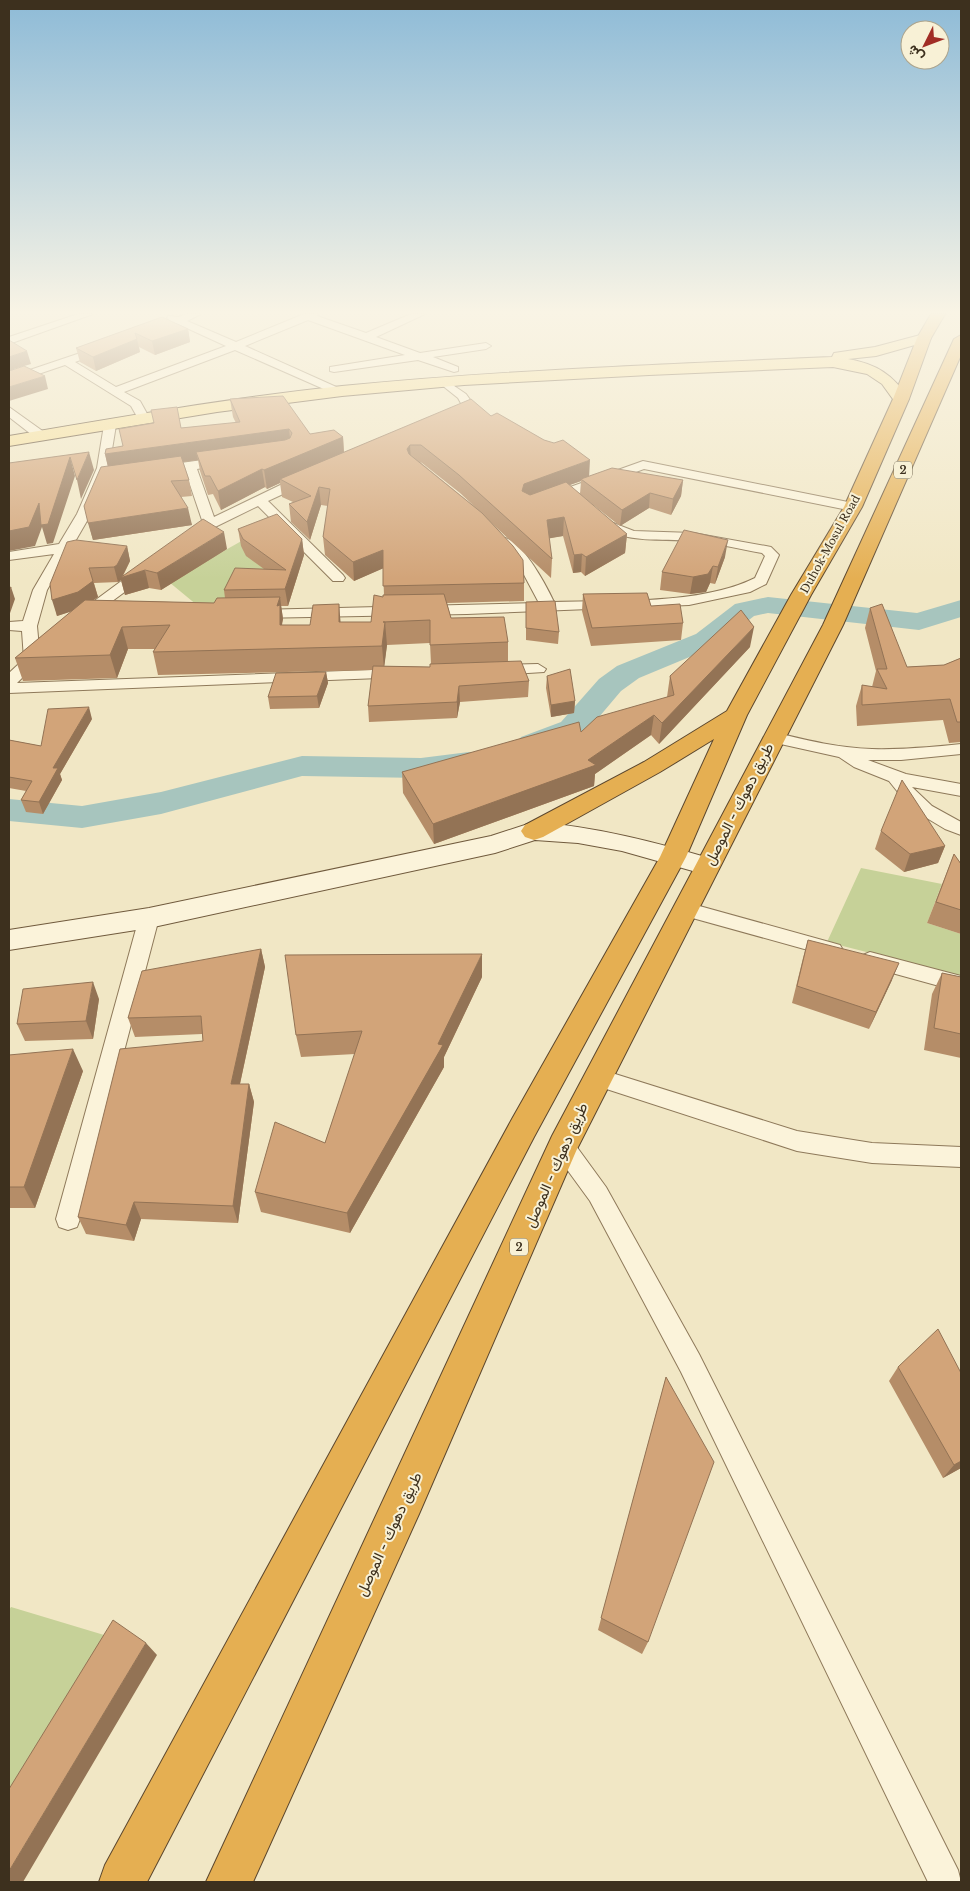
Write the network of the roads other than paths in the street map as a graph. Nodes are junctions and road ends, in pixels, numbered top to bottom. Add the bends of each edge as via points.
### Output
1 (133, 402) edge
2 (265, 402) edge
3 (466, 402) edge
4 (900, 402) edge
5 (933, 402) edge
6 (9, 411) edge
7 (144, 419) junction
8 (110, 424) junction
9 (437, 424) edge
10 (40, 435) junction
11 (9, 441) edge
12 (237, 459) edge
13 (190, 466) junction
14 (142, 473) edge
15 (314, 474) edge
16 (114, 477) edge
17 (98, 479) junction
18 (566, 493) junction
19 (259, 500) junction
20 (536, 504) edge
21 (580, 504) edge
22 (853, 507) junction
23 (593, 515) edge
24 (210, 524) junction
25 (497, 535) edge
26 (63, 548) junction
27 (175, 548) edge
28 (9, 556) edge
29 (155, 563) edge
30 (338, 578) dead end
31 (548, 606) junction
32 (247, 614) edge
33 (111, 617) edge
34 (9, 626) edge
35 (29, 626) junction
36 (54, 641) edge
37 (32, 659) junction
38 (538, 669) dead end
39 (478, 671) edge
40 (418, 673) edge
41 (9, 682) edge
42 (9, 688) edge
43 (736, 715) junction
44 (773, 737) junction
45 (961, 749) edge
46 (841, 752) junction
47 (896, 777) junction
48 (961, 790) edge
49 (961, 829) edge
50 (534, 831) junction
51 (673, 857) junction
52 (707, 866) junction
53 (685, 909) junction
54 (149, 918) junction
55 (9, 940) edge
56 (961, 984) edge
57 (596, 1078) junction
58 (563, 1146) junction
59 (961, 1157) edge
60 (68, 1219) dead end
61 (122, 1882) edge
62 (229, 1882) edge
63 (946, 1882) edge

1 - 7 street
2 - 7 main road
3 - 9 street via 470,408
4 - 22 highway, Duhok-Mosul Road
5 - 44 highway, طريق دهوك - الموصل / 2 via 838,613
6 - 10 street
7 - 8 main road
8 - 10 main road
8 - 17 street via 103,468
10 - 11 main road
12 - 13 street
13 - 14 street
13 - 24 street
15 - 19 street via 287,481
16 - 17 street
17 - 26 street via 84,514
18 - 20 street
18 - 21 street
18 - 22 street via 636,466 652,466
19 - 24 street
19 - 30 street
22 - 43 highway, Duhok-Mosul Road
23 - 31 street via 619,533 706,539 766,550 772,555 771,560 761,581 745,589 711,597 689,601
24 - 27 street
25 - 31 street via 528,569
26 - 28 street
26 - 35 street via 40,590
29 - 33 street via 79,620
31 - 32 street
34 - 35 street
35 - 37 street
36 - 37 street
37 - 41 street
38 - 39 street
40 - 42 street
43 - 50 highway
43 - 51 highway, Duhok-Mosul Road
44 - 46 street
44 - 52 highway, طريق دهوك - الموصل / 2
45 - 46 street via 896,755
46 - 47 street via 867,767
47 - 48 street
47 - 49 street via 916,802
50 - 51 main road via 600,837
50 - 54 main road via 486,846
51 - 52 main road
51 - 61 highway via 522,1128
52 - 53 highway, طريق دهوك - الموصل / 2
53 - 56 street
53 - 57 highway, طريق دهوك - الموصل / 2
54 - 55 main road
54 - 60 street
57 - 58 highway, طريق دهوك - الموصل / 2
57 - 59 street via 797,1141 872,1153
58 - 62 highway, طريق دهوك - الموصل / 2
58 - 63 street via 598,1194 690,1362

